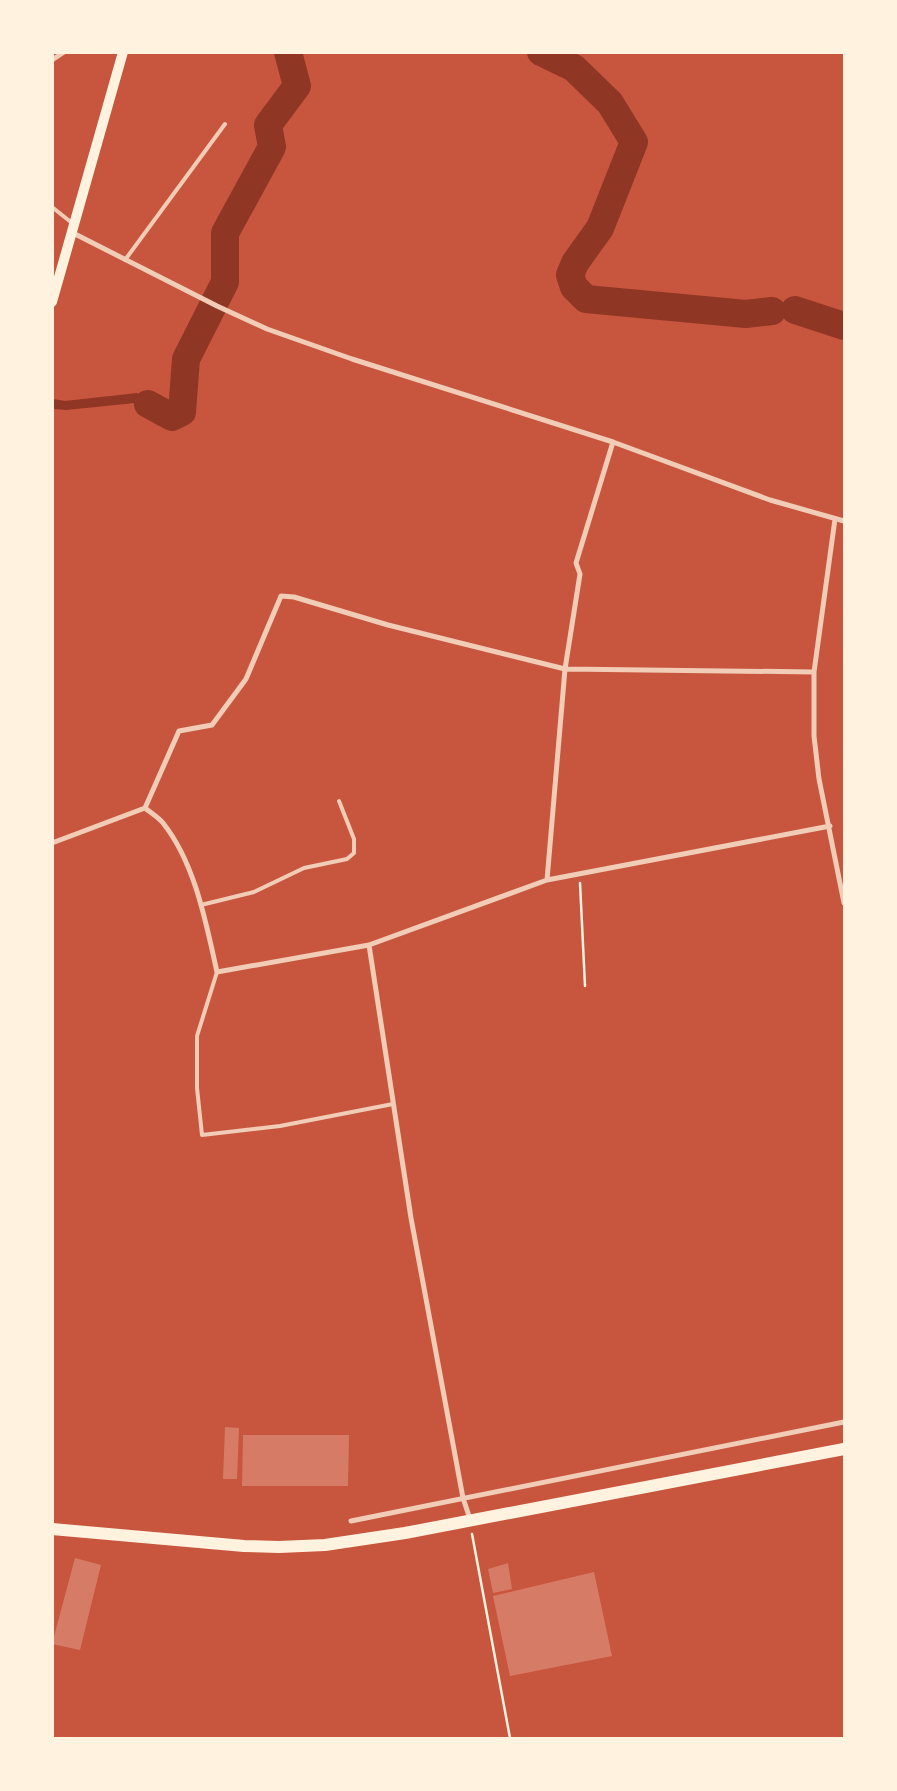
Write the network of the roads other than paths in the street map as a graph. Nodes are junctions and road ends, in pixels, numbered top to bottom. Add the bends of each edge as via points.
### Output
1 (64, 52) edge
2 (123, 52) edge
3 (52, 60) edge
4 (225, 124) dead end
5 (52, 207) edge
6 (74, 229) junction
7 (125, 260) junction
8 (52, 302) edge
9 (613, 442) junction
10 (835, 519) junction
11 (844, 521) edge
12 (565, 669) junction
13 (814, 672) junction
14 (339, 801) dead end
15 (145, 808) junction
16 (830, 826) junction
17 (52, 843) edge
18 (547, 880) junction
19 (844, 903) edge
20 (201, 905) junction
21 (369, 944) junction
22 (217, 972) junction
23 (393, 1104) junction
24 (844, 1422) edge
25 (844, 1449) edge
26 (463, 1498) junction
27 (470, 1520) junction
28 (351, 1521) dead end
29 (52, 1529) edge

1 - 3 street
2 - 6 main road
4 - 7 lane
5 - 6 lane
6 - 7 street
6 - 8 main road
7 - 9 street via 267,328
9 - 10 street via 770,500
9 - 12 street via 576,563 580,574
10 - 11 street
10 - 13 street
12 - 13 street
12 - 15 street via 281,596 246,679 212,725 179,731
12 - 18 street
13 - 16 street via 814,736 819,779
14 - 20 lane via 354,839 354,853 347,859 304,868 254,892
15 - 17 street
15 - 20 street via 162,822 179,847
16 - 18 street
16 - 19 street
18 - 21 street
20 - 22 street
21 - 22 street
21 - 23 street
22 - 23 lane via 197,1036 196,1088 202,1135 280,1126
23 - 26 street via 410,1218
24 - 26 street
25 - 27 main road
26 - 27 street
26 - 28 street
27 - 29 main road via 362,1540 279,1547

